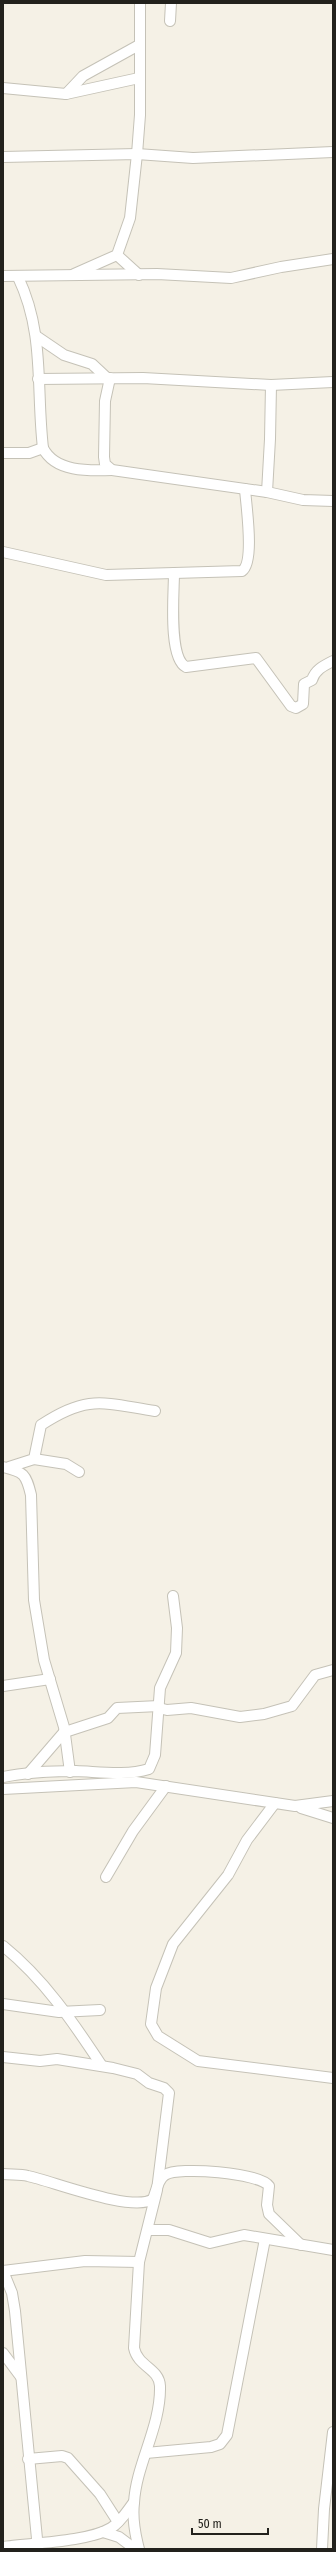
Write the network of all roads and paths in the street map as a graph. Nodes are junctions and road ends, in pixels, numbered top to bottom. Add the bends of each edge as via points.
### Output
1 (140, 3) edge
2 (171, 3) edge
3 (170, 21) dead end
4 (139, 45) junction
5 (139, 78) junction
6 (3, 88) edge
7 (66, 94) junction
8 (333, 152) edge
9 (137, 154) junction
10 (3, 157) edge
11 (117, 255) junction
12 (333, 259) edge
13 (139, 275) junction
14 (3, 276) edge
15 (70, 276) junction
16 (18, 277) junction
17 (36, 336) junction
18 (108, 378) junction
19 (38, 379) junction
20 (333, 382) edge
21 (271, 385) junction
22 (43, 448) junction
23 (3, 454) edge
24 (112, 470) junction
25 (245, 488) junction
26 (266, 492) junction
27 (333, 501) edge
28 (3, 552) edge
29 (174, 573) junction
30 (333, 661) edge
31 (155, 1411) dead end
32 (34, 1460) junction
33 (5, 1467) edge
34 (79, 1472) dead end
35 (173, 1596) dead end
36 (333, 1670) edge
37 (50, 1679) junction
38 (3, 1686) edge
39 (159, 1707) junction
40 (65, 1731) junction
41 (70, 1772) junction
42 (28, 1774) junction
43 (3, 1777) edge
44 (166, 1786) junction
45 (3, 1789) edge
46 (333, 1801) edge
47 (275, 1803) junction
48 (295, 1806) junction
49 (333, 1818) edge
50 (106, 1877) dead end
51 (3, 1946) edge
52 (3, 2004) edge
53 (100, 2010) dead end
54 (68, 2013) junction
55 (3, 2057) edge
56 (102, 2066) junction
57 (333, 2078) edge
58 (3, 2174) edge
59 (157, 2190) junction
60 (148, 2230) junction
61 (265, 2239) junction
62 (301, 2245) junction
63 (333, 2250) edge
64 (139, 2262) junction
65 (3, 2271) edge
66 (3, 2353) edge
67 (21, 2377) junction
68 (333, 2432) edge
69 (146, 2453) junction
70 (28, 2459) junction
71 (134, 2502) junction
72 (118, 2522) junction
73 (103, 2532) junction
74 (38, 2546) edge
75 (3, 2547) edge
76 (135, 2549) edge
77 (139, 2549) edge
78 (322, 2549) edge

1 - 4 street
2 - 3 street
4 - 5 street
4 - 7 street via 83,76
5 - 7 street
5 - 9 street
6 - 7 street
8 - 9 street via 193,158
9 - 10 street
9 - 11 street via 130,218
11 - 13 street
11 - 15 street
12 - 13 street via 231,278
13 - 15 street
14 - 16 street
15 - 16 street
16 - 17 street via 32,312
17 - 18 street via 64,355 92,364
17 - 19 street
18 - 19 street
18 - 21 street
18 - 24 street via 104,457 105,464
19 - 22 street
20 - 21 street
21 - 26 street
22 - 23 street
22 - 24 street via 48,457 63,466
24 - 25 street
25 - 26 street
25 - 29 street via 249,542 245,569 236,572
26 - 27 street via 303,500
28 - 29 street via 106,575
29 - 30 street via 173,621 180,660 186,667 256,658 291,706 296,708 303,704 304,684 312,680 314,673 319,669
31 - 32 street via 94,1402 80,1404 41,1425
32 - 33 street
32 - 34 street via 66,1464
33 - 37 street via 24,1474 31,1495 34,1600 44,1660
35 - 39 street via 177,1628 176,1653 160,1688
36 - 39 street via 315,1675 292,1706 264,1714 240,1717 191,1708 167,1710
37 - 38 street
37 - 40 street
39 - 40 street via 116,1708 108,1718
39 - 41 street via 155,1756 149,1769 135,1774
40 - 41 street
40 - 42 street
41 - 42 street
42 - 43 street
44 - 45 street via 136,1782
44 - 47 street
44 - 50 street via 133,1831
46 - 48 street
47 - 48 street
47 - 57 street via 247,1840 228,1875 173,1944 156,1988 152,2024 158,2036 198,2062
48 - 49 street
51 - 54 street via 23,1962
52 - 54 street
53 - 54 street
54 - 56 street
55 - 56 street via 40,2062 57,2059
56 - 59 street via 137,2074 169,2093
58 - 59 street via 27,2176 87,2194 143,2203 152,2199
59 - 60 street
59 - 62 street via 161,2177 172,2171 224,2174 262,2180 269,2186 269,2214
60 - 61 street via 169,2230 210,2243 244,2235
60 - 64 street
61 - 62 street
61 - 69 street via 228,2435 220,2444 211,2447
62 - 63 street
64 - 65 street via 85,2261
64 - 69 street via 134,2348 142,2364 158,2376 160,2386 154,2426
65 - 67 street via 12,2292
66 - 67 street
67 - 70 street
68 - 78 street
69 - 71 street
70 - 72 street via 62,2456 68,2458 100,2494
70 - 74 street
71 - 72 street
71 - 77 street via 134,2527
72 - 73 street
73 - 74 street
73 - 76 street via 119,2537
74 - 75 street

